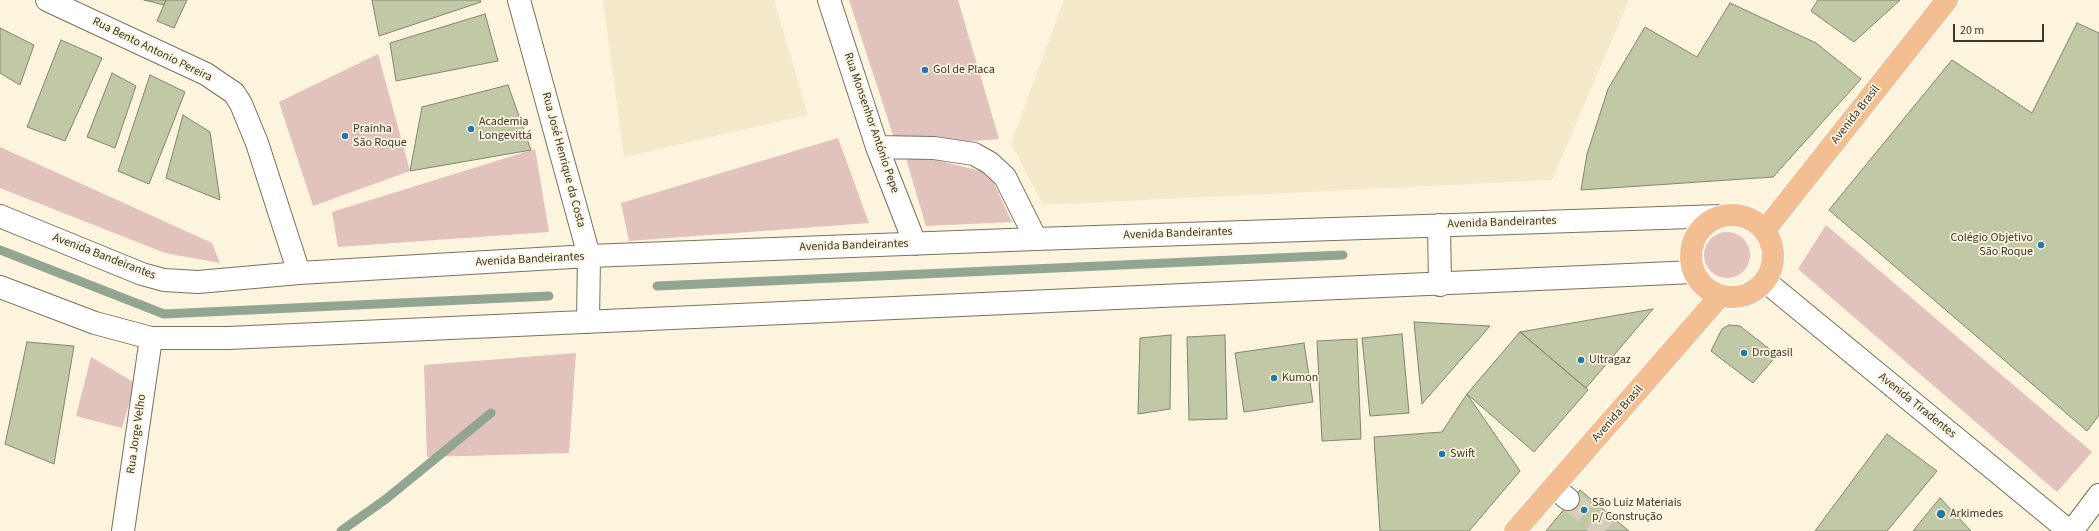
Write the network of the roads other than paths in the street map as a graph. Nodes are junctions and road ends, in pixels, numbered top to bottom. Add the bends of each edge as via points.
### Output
1 (47, 0) edge
2 (519, 0) edge
3 (829, 0) edge
4 (1947, 0) edge
5 (877, 147) junction
6 (0, 216) edge
7 (1721, 216) junction
8 (1439, 225) junction
9 (1765, 230) junction
10 (1036, 239) junction
11 (915, 244) junction
12 (589, 256) junction
13 (1694, 272) junction
14 (299, 273) junction
15 (1765, 281) junction
16 (1440, 284) junction
17 (0, 287) edge
18 (1720, 296) junction
19 (588, 322) junction
20 (151, 338) junction
21 (2099, 495) edge
22 (123, 531) edge
23 (1515, 531) edge
24 (2069, 531) edge
25 (2072, 531) edge

1 - 14 street, Rua Bento Antonio Pereira via 206,74 234,93 257,143
2 - 12 street, Rua José Henrique da Costa
3 - 5 street, Rua Monsenhor António Pepe
4 - 9 main road, Avenida Brasil
5 - 10 street via 934,148 974,154 990,163 1005,177
5 - 11 street, Rua Monsenhor António Pepe
6 - 14 street, Avenida Bandeirantes via 142,274 164,280 198,282
7 - 8 street, Avenida Bandeirantes
7 - 9 main road via 1737,215 1753,220
7 - 13 main road via 1698,231 1691,251
8 - 10 street, Avenida Bandeirantes
8 - 16 street
9 - 15 main road via 1772,247 1772,265
10 - 11 street, Avenida Bandeirantes
11 - 12 street, Avenida Bandeirantes
12 - 14 street, Avenida Bandeirantes
12 - 19 street, Rua José Henrique da Costa
13 - 16 street
13 - 18 main road via 1704,287
15 - 18 main road via 1745,296
15 - 24 street, Avenida Tiradentes
16 - 19 street
17 - 20 street via 95,323
18 - 23 main road, Avenida Brasil via 1561,494
19 - 20 street via 228,338
20 - 22 street, Rua Jorge Velho
21 - 25 street

